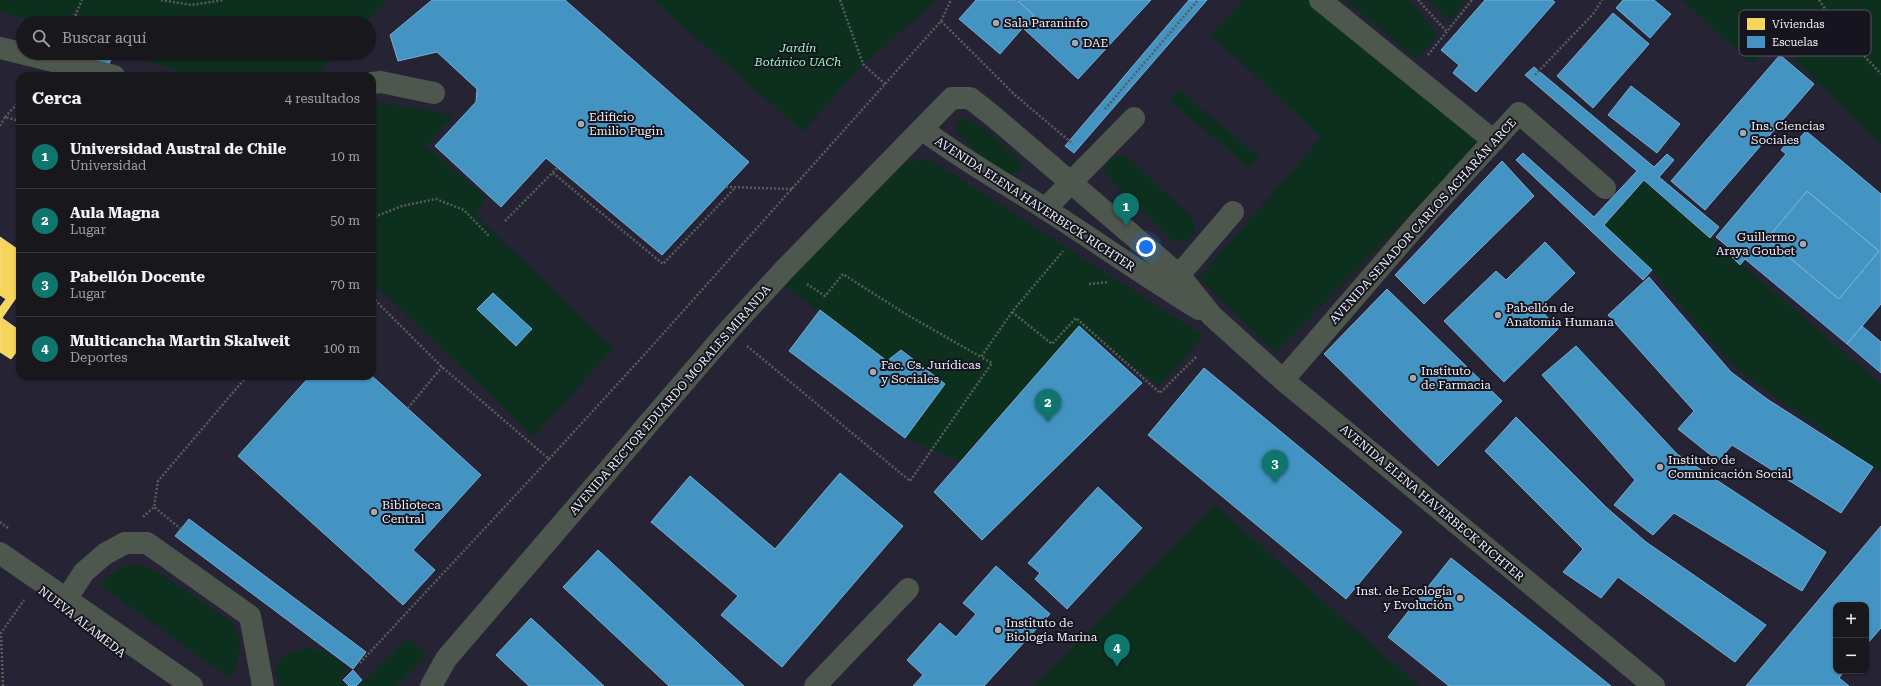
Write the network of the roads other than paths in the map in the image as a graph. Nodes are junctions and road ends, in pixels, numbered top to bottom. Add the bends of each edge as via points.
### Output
1 (1320, 0) edge
2 (0, 48) edge
3 (16, 52) edge
4 (49, 60) edge
5 (98, 72) edge
6 (376, 83) edge
7 (434, 93) dead end
8 (1134, 118) dead end
9 (922, 129) junction
10 (1494, 141) junction
11 (1072, 182) junction
12 (1605, 188) dead end
13 (1045, 209) junction
14 (1233, 212) dead end
15 (1179, 275) junction
16 (1212, 316) junction
17 (1283, 380) junction
18 (0, 553) edge
19 (908, 589) dead end
20 (67, 598) junction
21 (431, 685) edge
22 (192, 686) edge
23 (263, 686) edge
24 (815, 686) edge
25 (1654, 686) edge

1 - 10 lane
2 - 3 lane
4 - 5 lane
6 - 7 lane
8 - 11 lane
9 - 11 lane, AVENIDA ELENA HAVERBECK RICHTER via 952,98 970,98
9 - 13 lane, AVENIDA ELENA HAVERBECK RICHTER via 954,154
9 - 21 lane, AVENIDA RECTOR EDUARDO MORALES MIRANDA via 728,331 446,659
10 - 12 lane, AVENIDA SENADOR CARLOS ACHARÁN ARCE via 1519,113
10 - 17 lane, AVENIDA SENADOR CARLOS ACHARÁN ARCE via 1420,221
11 - 13 lane
11 - 15 lane, AVENIDA ELENA HAVERBECK RICHTER
13 - 16 lane, AVENIDA ELENA HAVERBECK RICHTER via 1147,278
14 - 15 lane
15 - 16 lane, AVENIDA ELENA HAVERBECK RICHTER
16 - 17 lane, AVENIDA ELENA HAVERBECK RICHTER
17 - 25 lane, AVENIDA ELENA HAVERBECK RICHTER
18 - 20 lane
19 - 24 lane
20 - 22 lane
20 - 23 lane via 84,572 105,554 125,543 147,543 250,616

